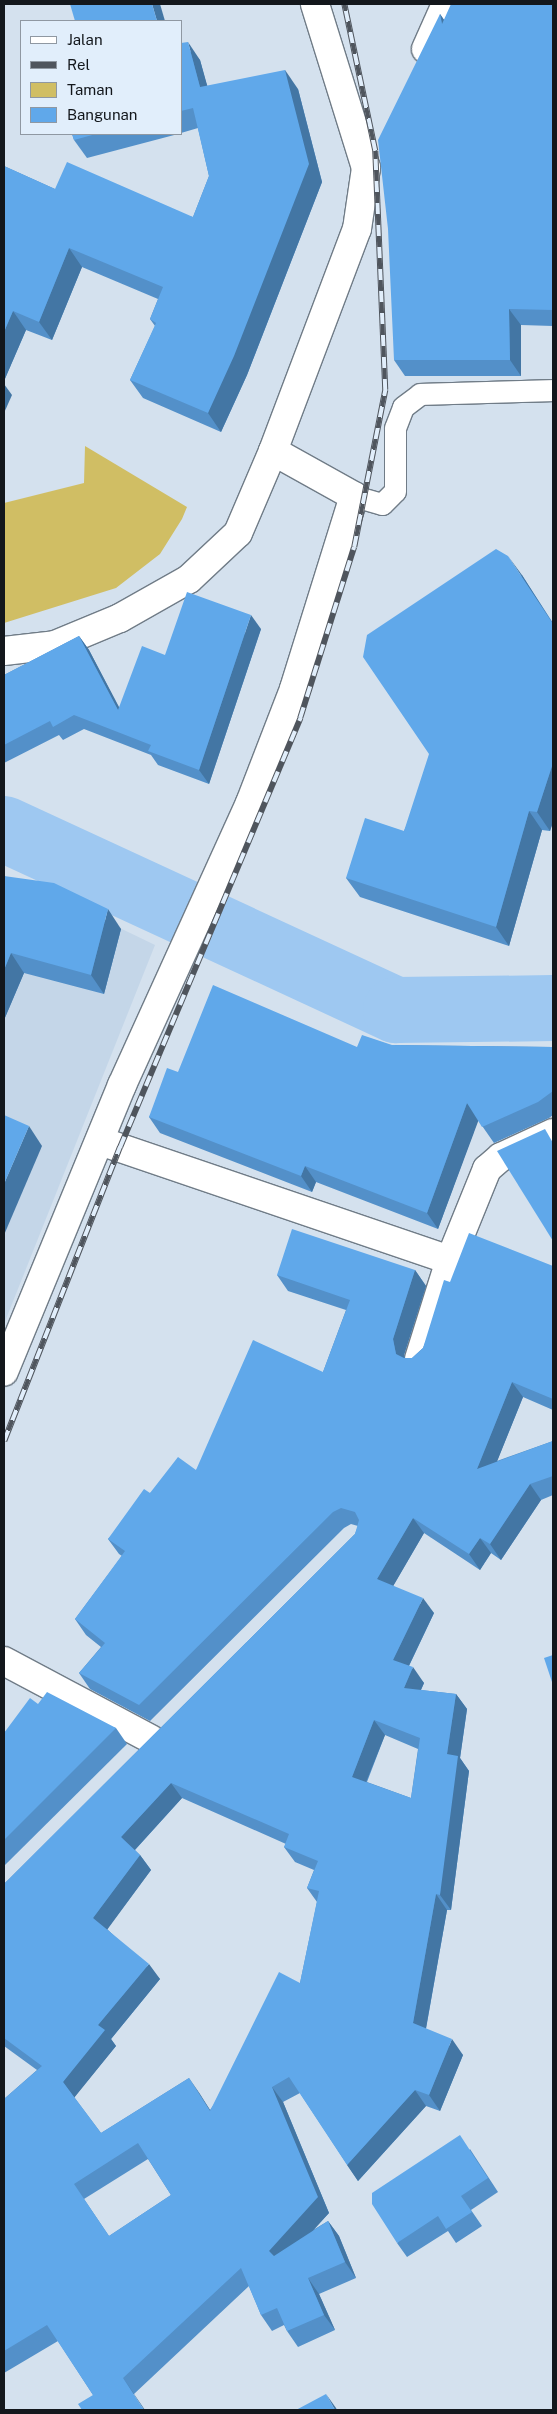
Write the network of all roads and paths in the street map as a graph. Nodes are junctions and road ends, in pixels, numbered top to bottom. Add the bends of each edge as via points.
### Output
1 (315, 4) edge
2 (446, 4) edge
3 (415, 72) edge
4 (384, 134) edge
5 (366, 168) junction
6 (553, 390) edge
7 (273, 451) junction
8 (354, 496) junction
9 (6, 653) edge
10 (553, 1133) edge
11 (100, 1141) junction
12 (450, 1260) junction
13 (419, 1359) edge
14 (4, 1372) edge
15 (4, 1661) edge
16 (172, 1718) edge
17 (151, 1739) junction
18 (130, 1760) edge

1 - 5 street
2 - 3 street
4 - 5 street
5 - 7 street via 357,229
6 - 8 lane via 420,394 403,407 395,428 395,491 382,504
7 - 8 street
7 - 9 street via 238,533 189,580 120,618 55,645
8 - 11 street via 294,689 250,803
10 - 12 street via 501,1157 488,1169
11 - 12 street
11 - 14 street
12 - 13 street
15 - 17 street
16 - 17 street
17 - 18 street

